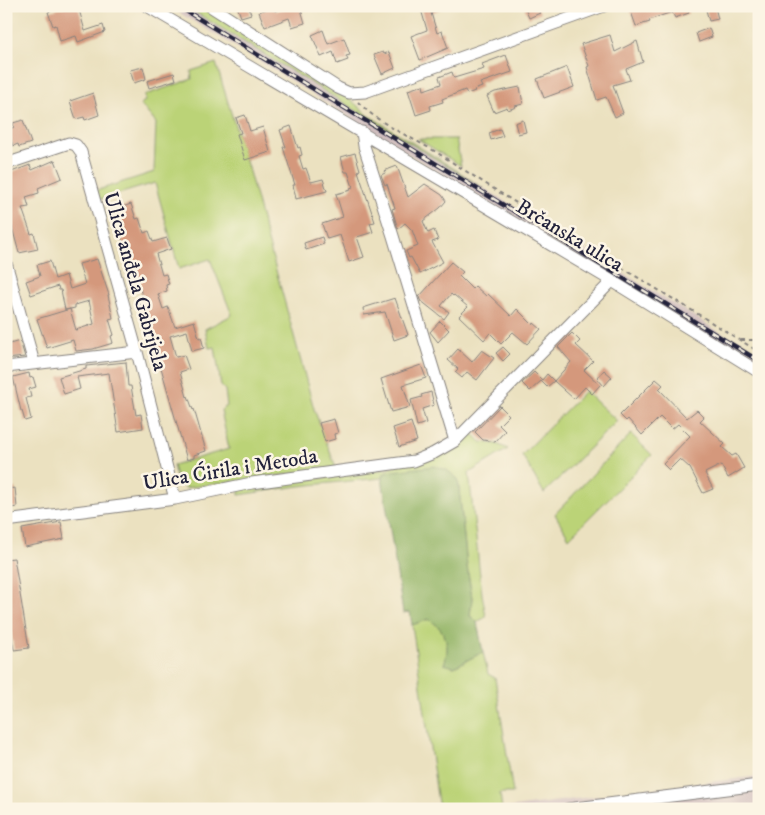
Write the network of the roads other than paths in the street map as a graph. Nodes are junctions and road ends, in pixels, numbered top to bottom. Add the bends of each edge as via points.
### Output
1 (147, 6) edge
2 (210, 6) edge
3 (604, 6) edge
4 (362, 132) junction
5 (6, 164) edge
6 (6, 263) edge
7 (612, 281) junction
8 (137, 352) junction
9 (34, 363) junction
10 (6, 367) edge
11 (759, 372) edge
12 (455, 441) junction
13 (176, 499) junction
14 (6, 521) edge
15 (759, 785) edge
16 (568, 809) edge

1 - 4 street, Brčanska ulica
2 - 3 street via 349,93 365,92
4 - 7 street, Brčanska ulica
4 - 12 street
5 - 8 street, Ulica anđela Gabrijela via 69,143 76,145 81,152
6 - 9 street
7 - 11 street, Brčanska ulica
7 - 12 street, Ulica Ćirila i Metoda
8 - 9 street
8 - 13 street, Ulica anđela Gabrijela
9 - 10 street
12 - 13 street, Ulica Ćirila i Metoda via 414,460 252,482
13 - 14 street, Ulica Ćirila i Metoda
15 - 16 street

